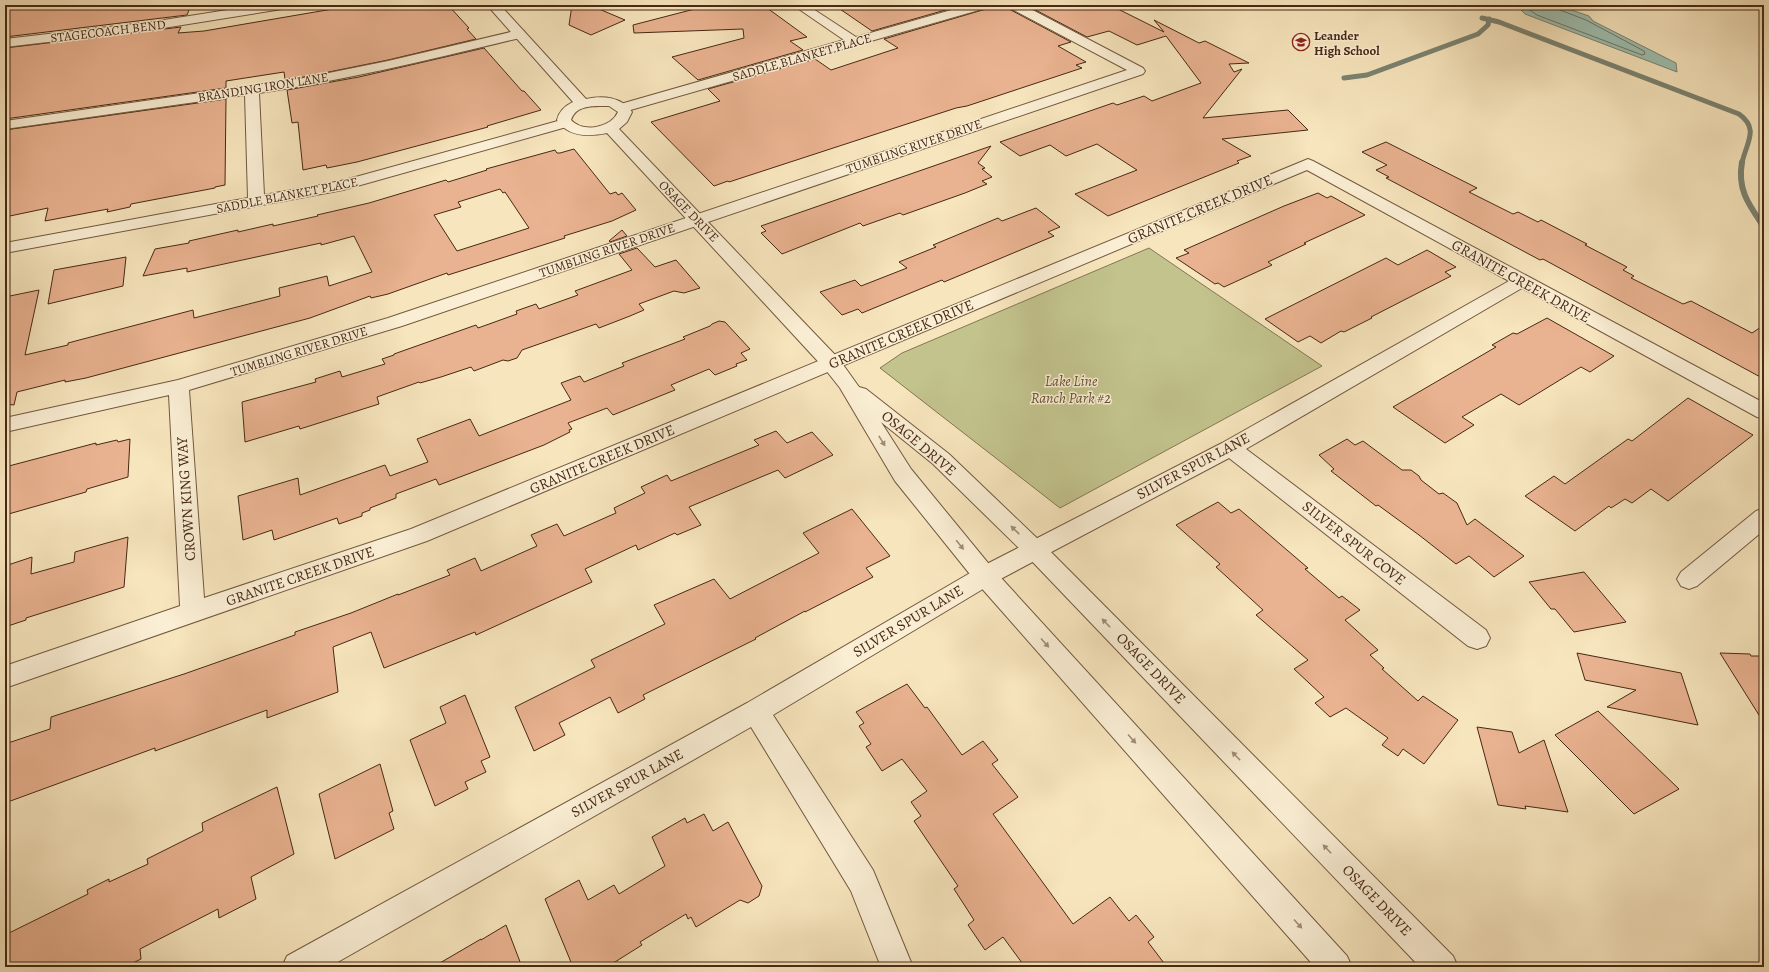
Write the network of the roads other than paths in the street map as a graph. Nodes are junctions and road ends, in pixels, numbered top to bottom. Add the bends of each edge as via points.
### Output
1 (282, 5) edge
2 (493, 5) edge
3 (799, 5) edge
4 (982, 5) edge
5 (1014, 5) edge
6 (519, 34) junction
7 (854, 42) junction
8 (5, 43) edge
9 (252, 90) junction
10 (584, 104) junction
11 (622, 108) junction
12 (565, 123) junction
13 (5, 124) edge
14 (609, 128) junction
15 (256, 201) junction
16 (696, 219) junction
17 (5, 248) edge
18 (1522, 281) junction
19 (832, 364) junction
20 (847, 384) junction
21 (179, 386) junction
22 (1764, 412) edge
23 (5, 425) edge
24 (1230, 448) junction
25 (1764, 517) edge
26 (1034, 549) junction
27 (985, 576) junction
28 (1688, 579) dead end
29 (193, 612) junction
30 (1477, 638) dead end
31 (5, 677) edge
32 (756, 711) junction
33 (298, 967) edge
34 (897, 967) edge
35 (1336, 967) edge
36 (1442, 967) edge

1 - 8 street, STAGECOACH BEND via 151,26
2 - 6 street
3 - 7 street
4 - 7 street, SADDLE BLANKET PLACE
5 - 16 street, TUMBLING RIVER DRIVE via 1138,71
6 - 9 street, BRANDING IRON LANE via 388,65
6 - 10 street
7 - 11 street, SADDLE BLANKET PLACE
9 - 13 street, BRANDING IRON LANE
9 - 15 street
10 - 11 street via 606,102
10 - 12 street via 567,112
11 - 14 street via 625,112 622,120
12 - 14 street via 583,131
12 - 15 street, SADDLE BLANKET PLACE via 343,185
14 - 16 street, OSAGE DRIVE
15 - 17 street, SADDLE BLANKET PLACE
16 - 19 street, OSAGE DRIVE
16 - 21 street, TUMBLING RIVER DRIVE via 395,322
18 - 19 street, GRANITE CREEK DRIVE via 1308,164
18 - 22 street, GRANITE CREEK DRIVE
18 - 24 street, SILVER SPUR LANE
19 - 20 street, OSAGE DRIVE
19 - 29 street, GRANITE CREEK DRIVE via 419,535
26 -> 20 street, OSAGE DRIVE via 941,459
20 -> 27 street, OSAGE DRIVE via 903,475
21 - 23 street, TUMBLING RIVER DRIVE
21 - 29 street, CROWN KING WAY
24 - 26 street, SILVER SPUR LANE
24 - 30 street, SILVER SPUR COVE
25 - 28 street
26 - 27 street, SILVER SPUR LANE
36 -> 26 street, OSAGE DRIVE
27 - 32 street, SILVER SPUR LANE
27 -> 35 street, OSAGE DRIVE
29 - 31 street, GRANITE CREEK DRIVE
32 - 33 street, SILVER SPUR LANE
32 - 34 street via 862,881

